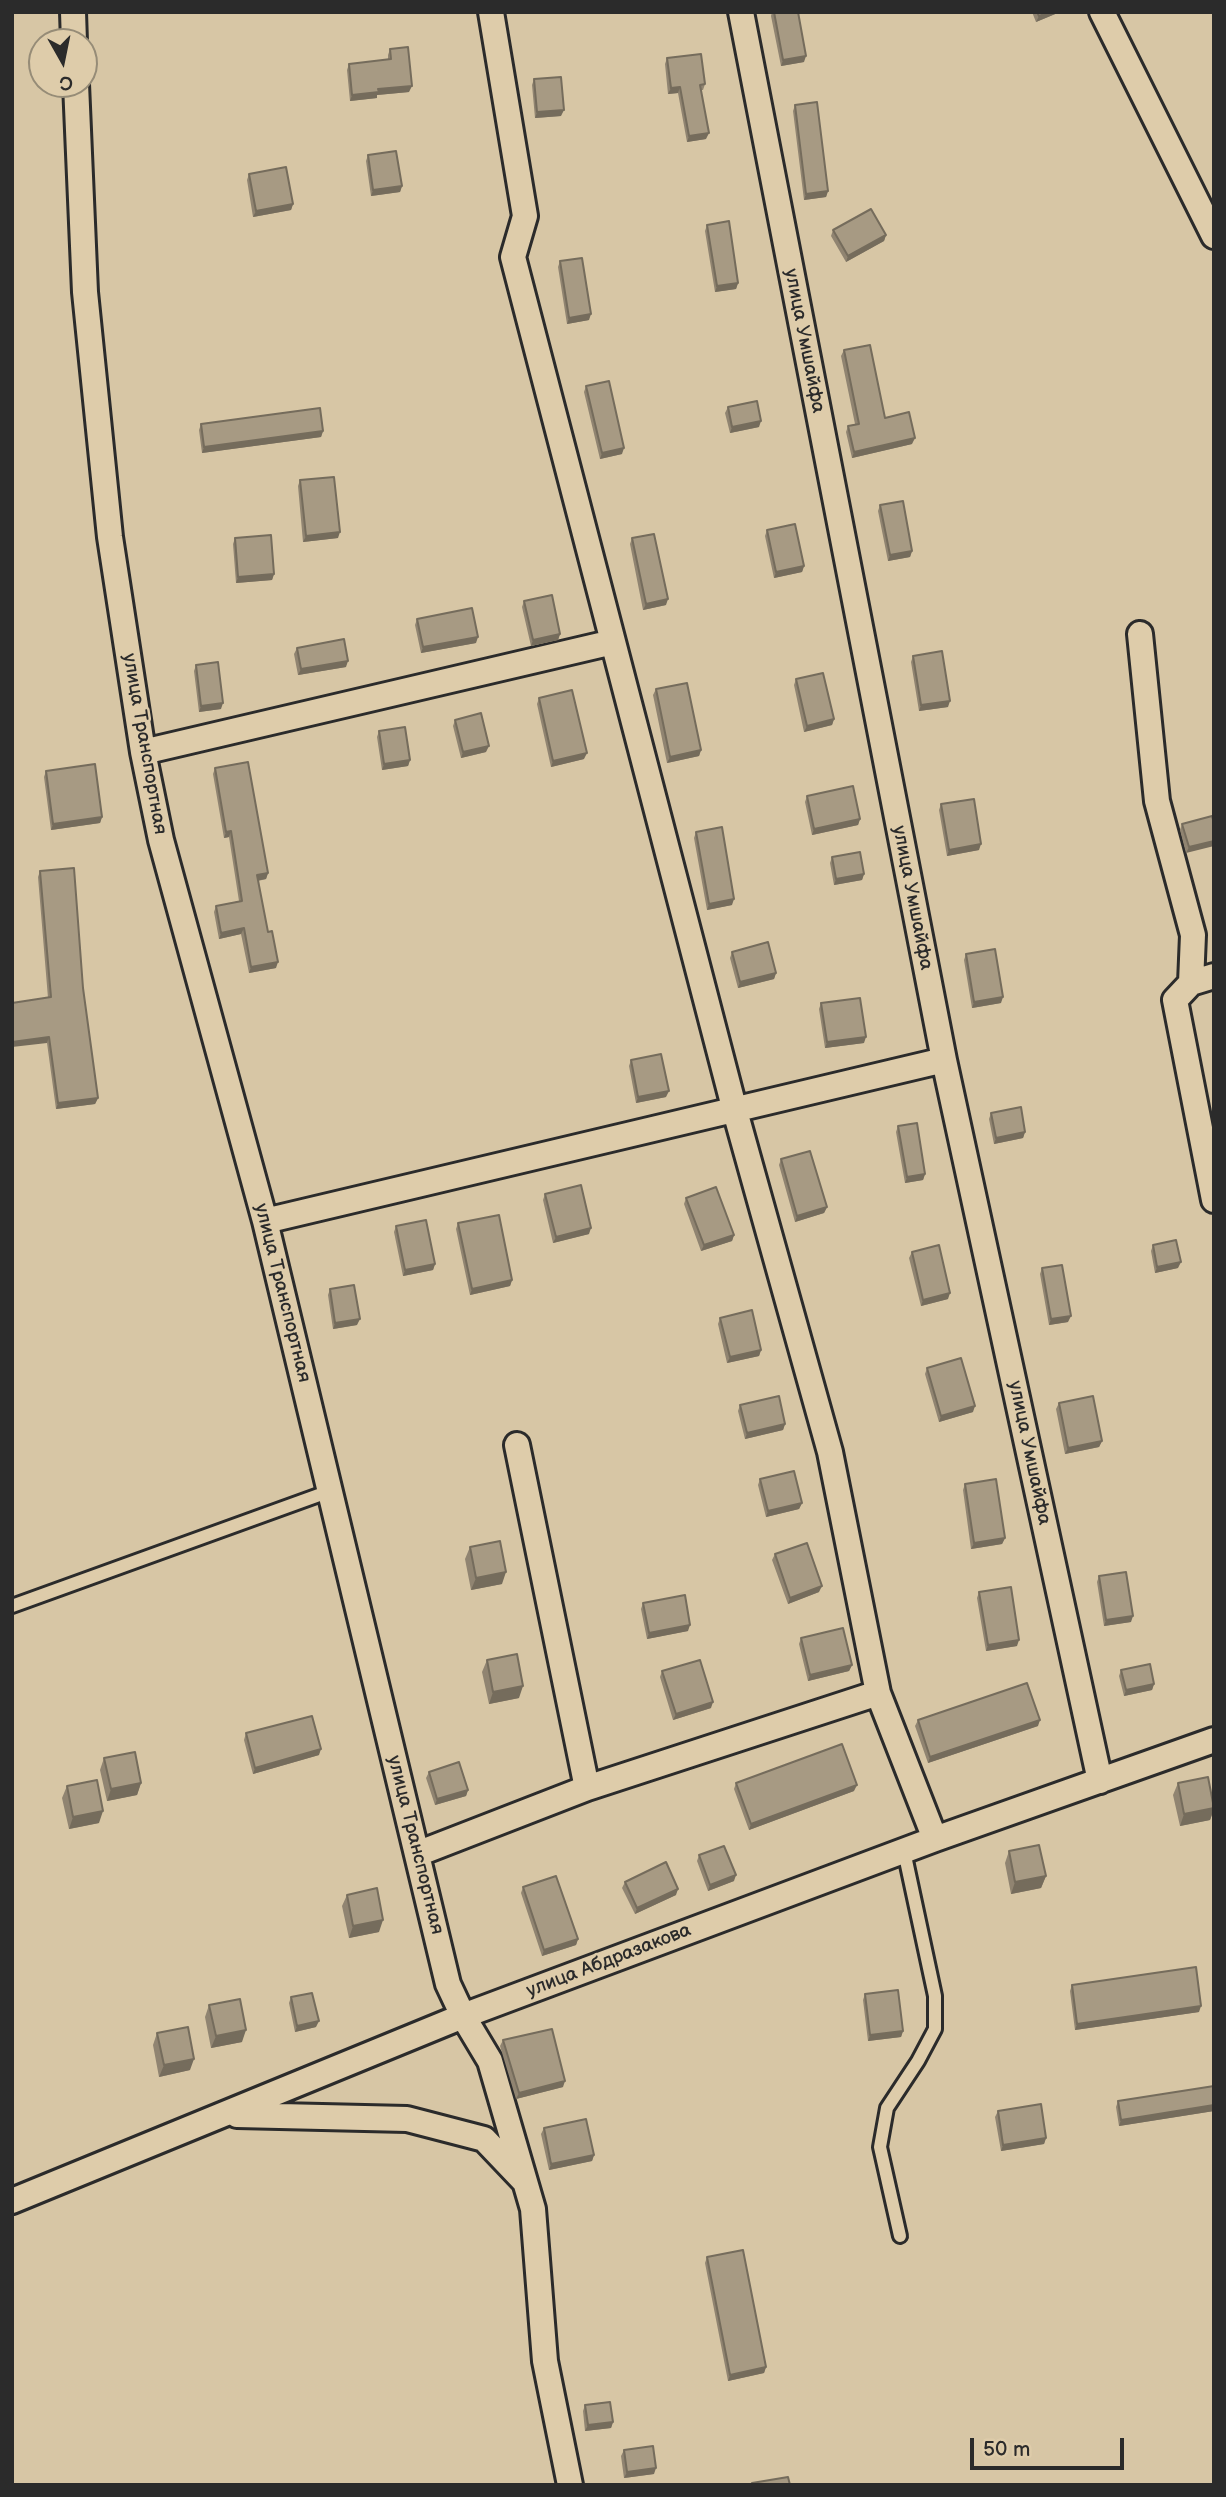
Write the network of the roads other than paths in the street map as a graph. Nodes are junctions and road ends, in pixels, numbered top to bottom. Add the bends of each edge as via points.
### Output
1 (491, 12) edge
2 (741, 12) edge
3 (1102, 12) edge
4 (77, 98) edge
5 (1214, 236) edge
6 (1140, 634) dead end
7 (613, 642) junction
8 (143, 752) junction
9 (1202, 979) edge
10 (944, 1060) junction
11 (735, 1111) junction
12 (1214, 1200) edge
13 (265, 1221) junction
14 (517, 1445) dead end
15 (330, 1491) junction
16 (12, 1605) edge
17 (878, 1693) junction
18 (1214, 1740) edge
19 (1100, 1781) junction
20 (587, 1788) junction
21 (935, 1839) junction
22 (904, 1851) junction
23 (417, 1854) junction
24 (463, 2016) junction
25 (226, 2115) junction
26 (526, 2183) junction
27 (12, 2201) edge
28 (900, 2236) dead end
29 (570, 2485) edge

1 - 7 street via 525,216 513,257
2 - 10 street, улица Умшайфа
3 - 5 street
4 - 8 street, улица Транспортная via 85,292 110,537
6 - 9 street via 1157,801
7 - 8 street
7 - 11 street
8 - 13 street, улица Транспортная via 161,840
9 - 12 street via 1175,1000
10 - 11 street
10 - 19 street, улица Умшайфа
11 - 13 street
11 - 17 street via 830,1452
13 - 15 street, улица Транспортная
14 - 20 street
15 - 16 lane
15 - 23 street, улица Транспортная
17 - 20 street
17 - 21 street
18 - 19 street, улица Абдразакова
19 - 21 street, улица Абдразакова
20 - 23 street
21 - 22 street, улица Абдразакова
22 - 24 street, улица Абдразакова
22 - 28 lane via 935,1996 935,2029 887,2108 880,2147
23 - 24 street, улица Транспортная via 448,1984
24 - 25 street, улица Абдразакова
24 - 26 street, улица Транспортная via 490,2061
25 - 26 street via 407,2119 484,2139
25 - 27 street, улица Абдразакова
26 - 29 street, улица Транспортная via 533,2209 545,2361

